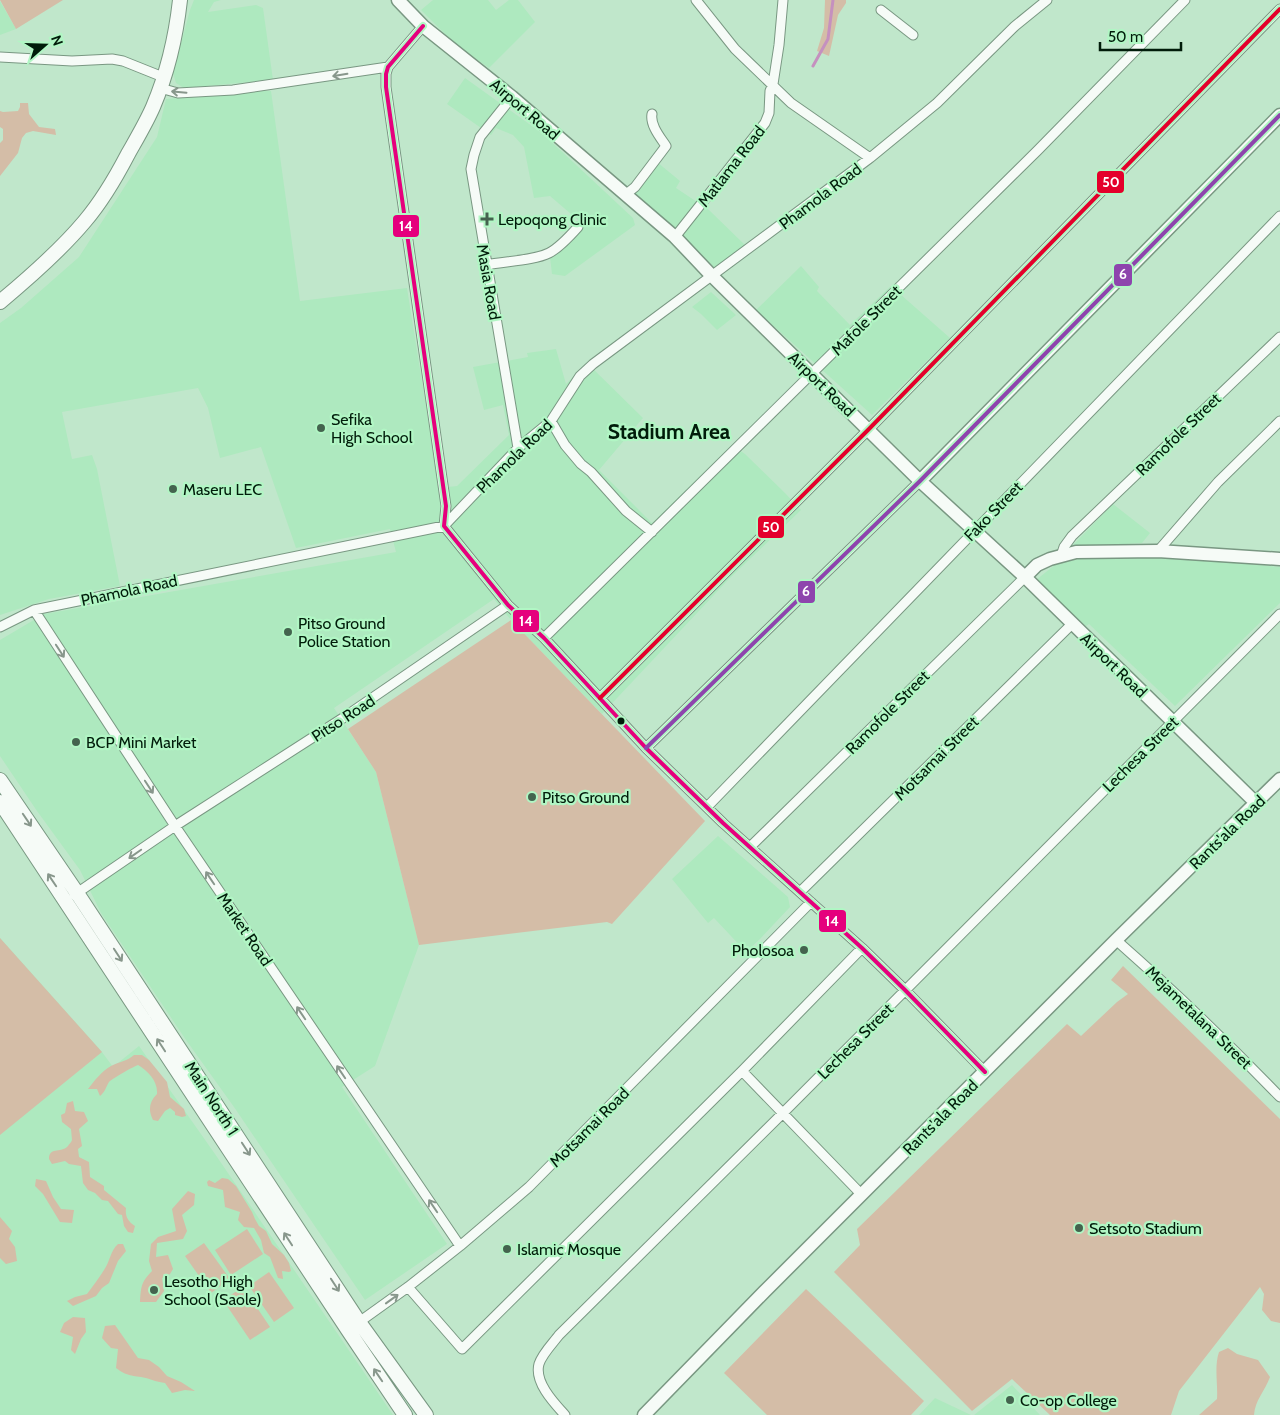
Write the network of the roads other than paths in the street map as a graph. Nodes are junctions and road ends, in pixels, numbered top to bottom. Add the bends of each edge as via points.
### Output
1 (180, 0) edge
2 (398, 0) edge
3 (696, 0) edge
4 (783, 0) edge
5 (1047, 0) edge
6 (1185, 0) edge
7 (1280, 9) edge
8 (881, 10) dead end
9 (422, 26) junction
10 (912, 35) dead end
11 (0, 57) edge
12 (388, 67) junction
13 (162, 82) junction
14 (773, 84) junction
15 (512, 97) junction
16 (652, 114) dead end
17 (1280, 115) edge
18 (870, 158) junction
19 (625, 196) junction
20 (1280, 216) edge
21 (578, 227) dead end
22 (675, 237) junction
23 (486, 264) junction
24 (712, 276) junction
25 (0, 302) edge
26 (1280, 338) edge
27 (811, 374) junction
28 (551, 420) junction
29 (1280, 421) edge
30 (868, 430) junction
31 (518, 448) junction
32 (920, 481) junction
33 (444, 526) junction
34 (975, 530) junction
35 (652, 532) junction
36 (1158, 551) junction
37 (1061, 556) junction
38 (1280, 559) edge
39 (1025, 577) junction
40 (508, 605) junction
41 (34, 610) junction
42 (1280, 614) edge
43 (1072, 624) junction
44 (0, 627) edge
45 (544, 638) junction
46 (600, 698) junction
47 (1172, 722) junction
48 (646, 748) junction
49 (1280, 779) edge
50 (0, 780) edge
51 (0, 802) edge
52 (1256, 803) junction
53 (707, 807) junction
54 (175, 826) junction
55 (750, 847) junction
56 (800, 892) junction
57 (72, 897) junction
58 (811, 902) junction
59 (1116, 940) junction
60 (862, 948) junction
61 (905, 990) junction
62 (742, 1071) junction
63 (985, 1072) junction
64 (1280, 1097) edge
65 (783, 1113) junction
66 (862, 1195) junction
67 (460, 1246) junction
68 (408, 1287) junction
69 (353, 1326) junction
70 (405, 1415) edge
71 (426, 1415) edge
72 (565, 1415) edge
73 (644, 1415) edge

1 - 13 main road
2 - 9 street, Airport Road
3 - 14 street via 735,49
4 - 14 street, Matlama Road
5 - 18 street, Phamola Road via 1015,26 937,104
6 - 27 street, Mafole Street
7 - 30 street
8 - 10 street
9 - 12 street
9 - 15 street, Airport Road
11 - 13 street via 72,61 112,59 123,61
12 -> 13 street via 233,90 178,93
12 - 33 street via 386,87 446,506
13 - 25 main road via 118,173 87,220
14 - 18 street via 790,103
14 - 22 street, Matlama Road via 765,123
15 - 19 street, Airport Road
15 - 23 street, Masia Road via 480,137 471,169
16 - 19 street via 656,130 666,146
17 - 32 street
18 - 24 street, Phamola Road
19 - 22 street, Airport Road
20 - 34 street, Fako Street
21 - 23 street via 550,253
22 - 24 street, Airport Road
23 - 31 street, Masia Road
24 - 27 street, Airport Road
24 - 28 street, Phamola Road via 593,364 580,376
26 - 37 street, Ramofole Street via 1072,536
27 - 30 street, Airport Road
27 - 35 street, Mafole Street
28 - 31 street, Phamola Road
28 - 35 street via 565,445 581,464 626,511
29 - 36 street via 1218,482
30 - 32 street, Airport Road
30 - 46 street
31 - 33 street, Phamola Road
32 - 34 street, Airport Road
32 - 48 street
33 - 40 street
33 - 41 street, Phamola Road
34 - 39 street, Airport Road
34 - 53 street, Fako Street
35 - 45 street, Mafole Street
36 - 37 street via 1076,552
36 - 38 street
37 - 39 street via 1037,565
39 - 43 street, Airport Road
39 - 55 street, Ramofole Street
40 - 45 street
40 - 54 street, Pitso Road via 343,718
41 - 44 street, Phamola Road
41 -> 54 street, Market Road
42 - 47 street, Lechesa Street
43 - 47 street, Airport Road
43 - 56 street, Motsamai Street
45 - 46 street
46 - 48 street
47 - 52 street, Airport Road
47 - 61 street, Lechesa Street
48 - 53 street
49 - 52 street, Rants'ala Road
50 -> 57 main road, Main North 1
57 -> 51 main road, Main North 1
52 - 59 street, Rants'ala Road
53 - 55 street
54 -> 57 street, Pitso Road
67 -> 54 street, Market Road
55 - 56 street
56 - 58 street
57 - 69 main road, Main North 1
58 - 60 street
58 - 67 street, Motsamai Road via 529,1187
59 - 63 street, Rants'ala Road
59 - 64 street, Mejametalana Street via 1173,990
60 - 61 street
60 - 62 street
61 - 63 street
61 - 65 street, Lechesa Street
62 - 65 street
62 - 68 street via 462,1349
63 - 66 street, Rants'ala Road
65 - 66 street
65 - 72 street, Lechesa Street via 559,1335 539,1363 537,1374
66 - 73 street, Rants'ala Road
67 - 68 street, Motsamai Road
69 -> 68 street, Motsamai Road
70 -> 69 main road, Main North 1
69 - 71 main road, Main North 1

